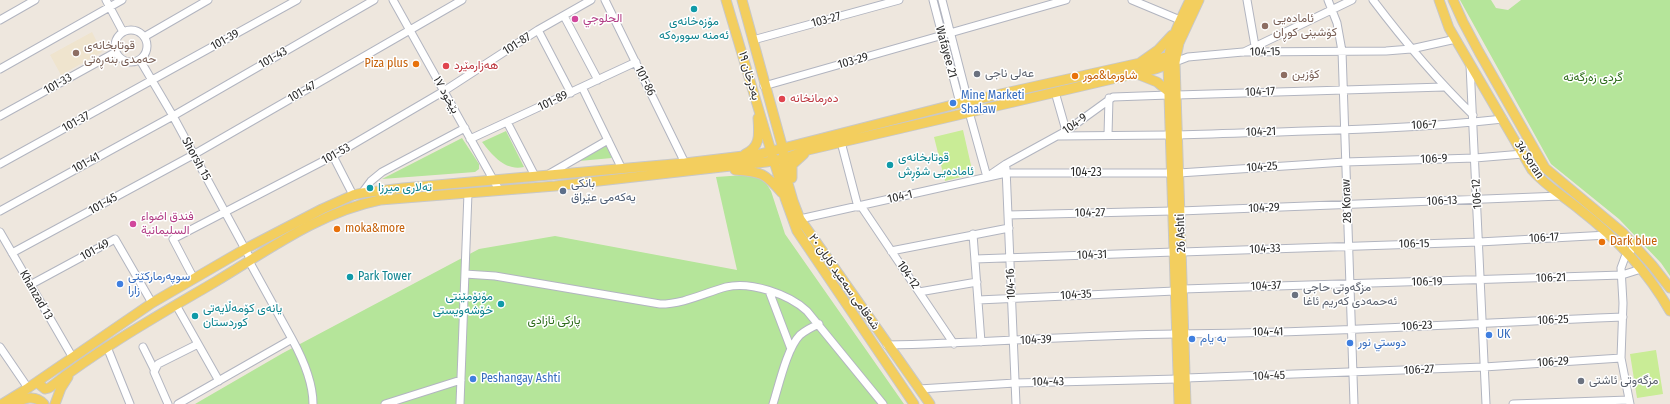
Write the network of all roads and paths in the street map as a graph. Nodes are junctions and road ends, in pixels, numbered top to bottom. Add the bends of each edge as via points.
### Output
1 (35, 0) edge
2 (122, 0) edge
3 (208, 0) edge
4 (297, 0) edge
5 (374, 0) edge
6 (393, 0) edge
7 (462, 0) edge
8 (591, 0) edge
9 (605, 0) edge
10 (726, 0) edge
11 (742, 0) edge
12 (899, 0) edge
13 (933, 0) edge
14 (942, 0) edge
15 (1066, 0) edge
16 (1132, 0) edge
17 (1204, 0) edge
18 (1247, 0) edge
19 (1328, 0) edge
20 (1352, 0) edge
21 (1373, 0) edge
22 (1439, 0) edge
23 (1453, 0) edge
24 (108, 3) edge
25 (1194, 3) edge
26 (1332, 9) junction
27 (564, 16) junction
28 (0, 20) edge
29 (1180, 20) junction
30 (410, 30) junction
31 (538, 30) junction
32 (1175, 31) junction
33 (123, 32) junction
34 (946, 35) junction
35 (144, 36) junction
36 (1456, 39) junction
37 (753, 40) junction
38 (1255, 46) junction
39 (1411, 49) junction
40 (1342, 51) junction
41 (116, 52) junction
42 (1243, 52) junction
43 (140, 60) junction
44 (1172, 60) junction
45 (636, 62) junction
46 (1137, 65) junction
47 (1470, 65) junction
48 (0, 69) edge
49 (1134, 74) junction
50 (153, 80) junction
51 (598, 80) junction
52 (764, 86) junction
53 (582, 87) junction
54 (1444, 87) junction
55 (1343, 90) junction
56 (444, 92) junction
57 (1055, 92) junction
58 (571, 93) junction
59 (1172, 94) junction
60 (1109, 98) junction
61 (757, 102) junction
62 (964, 102) junction
63 (969, 112) junction
64 (0, 116) edge
65 (173, 116) junction
66 (1473, 119) junction
67 (1503, 119) junction
68 (507, 122) junction
69 (464, 128) junction
70 (1344, 129) junction
71 (776, 130) junction
72 (1067, 133) junction
73 (1108, 135) junction
74 (1174, 135) junction
75 (1057, 136) joint
76 (470, 139) junction
77 (814, 139) junction
78 (608, 140) junction
79 (841, 142) junction
80 (783, 149) junction
81 (808, 150) junction
82 (772, 151) junction
83 (1523, 154) junction
84 (194, 155) junction
85 (333, 156) junction
86 (738, 157) junction
87 (1475, 158) junction
88 (779, 160) junction
89 (1346, 162) junction
90 (685, 163) junction
91 (0, 164) edge
92 (1006, 164) junction
93 (714, 168) junction
94 (622, 169) junction
95 (1003, 173) junction
96 (1175, 173) junction
97 (535, 176) junction
98 (547, 176) junction
99 (986, 177) junction
100 (494, 180) junction
101 (499, 190) junction
102 (362, 193) junction
103 (468, 193) junction
104 (353, 195) junction
105 (1561, 196) junction
106 (785, 198) junction
107 (1477, 200) junction
108 (794, 203) junction
109 (1347, 205) junction
110 (860, 207) junction
111 (0, 211) edge
112 (1176, 211) junction
113 (226, 212) junction
114 (1008, 215) junction
115 (800, 219) junction
116 (1009, 228) junction
117 (0, 232) edge
118 (973, 234) junction
119 (1608, 235) junction
120 (1479, 242) junction
121 (1348, 246) junction
122 (1635, 246) junction
123 (245, 249) junction
124 (891, 251) junction
125 (1178, 252) junction
126 (12, 253) junction
127 (1627, 254) junction
128 (1010, 258) junction
129 (975, 260) junction
130 (250, 261) junction
131 (1641, 269) junction
132 (465, 274) junction
133 (1622, 276) junction
134 (194, 278) junction
135 (1481, 281) junction
136 (977, 282) junction
137 (1349, 284) junction
138 (30, 286) junction
139 (1670, 288) edge
140 (1179, 290) junction
141 (769, 291) junction
142 (919, 292) junction
143 (1012, 298) junction
144 (978, 300) junction
145 (152, 304) junction
146 (176, 305) junction
147 (1670, 311) edge
148 (1623, 317) junction
149 (1483, 323) junction
150 (819, 324) junction
151 (1352, 330) junction
152 (1180, 334) junction
153 (292, 339) junction
154 (1013, 340) junction
155 (981, 342) junction
156 (198, 344) junction
157 (954, 344) junction
158 (887, 345) junction
159 (143, 346) dead end
160 (0, 347) edge
161 (107, 347) junction
162 (791, 349) junction
163 (1621, 358) junction
164 (75, 362) junction
165 (1484, 367) junction
166 (154, 369) junction
167 (1353, 373) junction
168 (41, 379) junction
169 (1182, 379) junction
170 (461, 380) junction
171 (219, 381) junction
172 (1015, 383) junction
173 (28, 388) junction
174 (919, 389) junction
175 (877, 400) edge
176 (33, 401) edge
177 (1630, 402) edge
178 (2, 404) edge
179 (13, 404) edge
180 (44, 404) edge
181 (55, 404) edge
182 (130, 404) edge
183 (168, 404) edge
184 (178, 404) edge
185 (313, 404) edge
186 (385, 404) edge
187 (460, 404) edge
188 (773, 404) edge
189 (883, 404) edge
190 (914, 404) edge
191 (930, 404) edge
192 (1016, 404) edge
193 (1178, 404) edge
194 (1186, 404) edge
195 (1354, 404) edge
196 (1486, 404) edge
197 (1513, 404) edge

1 - 28 street
2 - 24 street
3 - 35 street
4 - 50 street, 101-39
5 - 65 street, 101-43
6 - 30 street, بێخود ١٧
7 - 30 street, 101-47
8 - 27 street, 101-87
9 - 45 street, 101-86
10 - 61 main road, بەدرخان ١٩
11 - 37 main road, بەدرخان ١٩
12 - 37 street, 103-27
13 - 34 street, Wafayee 21
14 - 34 street, Wafayee 21
15 - 34 street, 103-29
16 - 29 street
17 - 25 main road
18 - 38 street
19 - 26 street, 28 Koraw
20 - 26 street
21 - 39 street
22 - 36 main road, 34 Soran via 1449,28
23 - 122 main road, 34 Soran via 1542,163 1552,175 1614,224
24 - 33 street
24 - 48 street
25 - 29 main road
25 - 44 main road
26 - 38 street
26 - 40 street, 28 Koraw
27 - 31 street, 101-87
27 - 51 street
29 - 32 main road
30 - 56 street, بێخود ١٧
30 - 84 street, 101-47
31 - 56 street, 101-87
31 - 58 street
32 - 44 main road
32 - 46 main road via 1158,50
33 - 35 street via 132,30
33 - 41 street via 115,43
34 - 52 street, 103-29
34 - 62 street, Wafayee 21
35 - 43 street via 147,46
36 - 39 street, 104-15
36 - 47 main road, 34 Soran
37 - 52 main road, بەدرخان ١٩
38 - 42 street
39 - 40 street, 104-15
39 - 54 street
40 - 42 street, 104-15
40 - 55 street, 28 Koraw
41 - 43 street via 118,57 126,62
41 - 64 street, 101-33
42 - 44 street, 104-15
43 - 50 street, Shorsh 15
44 - 46 main road
44 - 49 main road
44 - 59 main road, 26 Ashti
45 - 51 street, 101-89
45 - 90 street, 101-86
46 - 62 main road
47 - 66 street, 106-12
47 - 67 main road, 34 Soran
49 - 57 main road
49 - 59 main road via 1157,82
50 - 65 street, Shorsh 15
50 - 91 street, 101-37
51 - 53 street, 101-89
52 - 71 main road, بەدرخان ١٩
53 - 58 street, 101-89
53 - 78 street
54 - 55 street, 104-17
54 - 66 street
55 - 59 street, 104-17
55 - 70 street, 28 Koraw
56 - 69 street, بێخود ١٧
56 - 85 street, 101-53
57 - 63 main road
57 - 72 street
58 - 68 street, 101-89
59 - 60 street
59 - 74 main road, 26 Ashti
60 - 72 street, 104-9
60 - 73 street
61 - 82 main road, بەدرخان ١٩
61 - 86 main road via 757,144 749,152
62 - 77 main road
63 - 79 main road
63 - 99 street
65 - 84 street, Shorsh 15
65 - 111 street, 101-41
66 - 67 street, 106-7
66 - 70 street, 106-7
66 - 87 street, 106-12
67 - 83 main road, 34 Soran
68 - 76 street, 101-89
68 - 97 street
69 - 76 street, بێخود ١٧
69 - 102 street via 382,172
70 - 74 street, 104-21
70 - 89 street, 28 Koraw
71 - 77 main road via 785,142
71 - 80 main road, بەدرخان ١٩
72 - 73 street, 104-21
72 - 75 street, 104-21
73 - 74 street, 104-21
74 - 96 main road, 26 Ashti
75 - 92 street, 104-9
76 - 100 street, بێخود ١٧
77 - 80 main road
78 - 94 street
78 - 98 street
79 - 81 main road
79 - 110 street, 104-12
80 - 82 main road
80 - 88 main road, شەقامی سەعید کابان ٢٠
81 - 88 main road
81 - 108 main road via 792,165
82 - 86 main road
82 - 88 main road, شەقامی سەعید کابان ٢٠
83 - 87 street, 106-9
83 - 105 main road, 34 Soran via 1540,178
84 - 113 street, Shorsh 15
84 - 126 street, 101-45
85 - 104 street
85 - 113 street, 101-53
86 - 90 main road
87 - 89 street, 106-9
87 - 107 street, 106-12
88 - 93 main road
88 - 106 main road, شەقامی سەعید کابان ٢٠
88 - 108 main road, شەقامی سەعید کابان ٢٠
89 - 96 street, 104-25
89 - 109 street, 28 Koraw
90 - 94 main road
92 - 95 street, 104-16
92 - 99 street, 104-9
93 - 101 main road
93 - 106 main road via 762,174 770,179
94 - 98 main road
95 - 96 street, 104-23
95 - 99 street, 104-1
95 - 114 street, 104-16
96 - 112 main road, 26 Ashti
97 - 98 main road
97 - 100 main road
99 - 110 street, 104-1
100 - 101 street, بێخود ١٧
100 - 102 main road
101 - 103 main road
102 - 104 main road
103 - 130 main road via 380,200 348,208 325,218
103 - 132 street
104 - 123 main road
105 - 107 street, 106-13
105 - 119 main road, 34 Soran
106 - 190 main road, شەقامی سەعید کابان ٢٠ via 797,231
107 - 109 street, 106-13
107 - 120 street, 106-12
108 - 115 main road, شەقامی سەعید کابان ٢٠
109 - 112 street, 104-29
109 - 121 street, 28 Koraw
110 - 115 street, 104-1
110 - 124 street, 104-12
112 - 114 street, 104-27
112 - 125 main road, 26 Ashti
113 - 123 street, Shorsh 15
113 - 134 street, 101-53 via 173,239
114 - 116 street, 104-16
115 - 158 main road, شەقامی سەعید کابان ٢٠
116 - 118 street
116 - 128 street, 104-16
117 - 126 street, Khanzad 13
118 - 124 street
118 - 129 street
119 - 120 street, 106-17
119 - 127 main road, 34 Soran
120 - 121 street, 106-15
120 - 135 street, 106-12
121 - 125 street, 104-33
121 - 137 street, 28 Koraw
122 - 127 street
122 - 139 main road, 34 Soran
123 - 130 street, Shorsh 15
123 - 134 main road
124 - 142 street, 104-12
125 - 128 street, 104-31
125 - 140 main road, 26 Ashti
126 - 138 street, Khanzad 13
127 - 131 main road, 34 Soran
127 - 133 street via 1622,264
128 - 129 street, 104-31
128 - 143 street, 104-16
129 - 136 street
130 - 146 main road
130 - 153 street, Shorsh 15
131 - 133 street, 106-21
131 - 147 main road, 34 Soran
132 - 141 street via 495,276 660,304 686,301 728,286 754,287
132 - 170 street
133 - 135 street, 106-21
133 - 148 street
134 - 145 main road
135 - 137 street, 106-19
135 - 149 street, 106-12
136 - 142 street
136 - 144 street
137 - 140 street, 104-37
137 - 151 street, 28 Koraw
138 - 145 street, 101-49 via 115,239
138 - 164 street, Khanzad 13
140 - 143 street, 104-35
140 - 152 main road, 26 Ashti
141 - 150 street via 795,302
141 - 162 street
142 - 157 street, 104-12
143 - 144 street, 104-35
143 - 154 street, 104-16
144 - 155 street
145 - 164 main road
146 - 156 street
146 - 161 main road
148 - 149 street, 106-25
148 - 163 street
149 - 151 street, 106-23
149 - 165 street, 106-12
150 - 162 street via 802,334
150 - 175 street
151 - 152 street, 104-41
151 - 167 street, 28 Koraw
152 - 154 street, 104-39
152 - 169 main road, 26 Ashti
153 - 171 street
153 - 185 street, Shorsh 15 via 307,370
154 - 155 street, 104-39
154 - 172 street, 104-16
155 - 157 street, 104-39
156 - 166 street via 158,364
156 - 171 street
157 - 158 street, 104-39
158 - 174 main road, شەقامی سەعید کابان ٢٠
159 - 166 street
160 - 173 street
161 - 164 main road
161 - 182 street
162 - 188 street
163 - 165 street, 106-29
163 - 177 street
164 - 168 main road via 47,389 40,387
164 - 181 main road
165 - 167 street, 106-27
165 - 196 street, 106-12
166 - 183 street
167 - 169 street, 104-45
167 - 195 street, 28 Koraw
168 - 173 main road
168 - 176 main road via 34,390
169 - 172 street, 104-43
169 - 193 main road, 26 Ashti
169 - 194 main road, 26 Ashti
170 - 186 street
170 - 187 street
171 - 184 street
172 - 174 street, 104-43
172 - 192 street, 104-16
173 - 178 main road
174 - 191 main road, شەقامی سەعید کابان ٢٠
175 - 189 street
176 - 179 main road via 21,400
176 - 180 main road via 38,399
177 - 197 street

